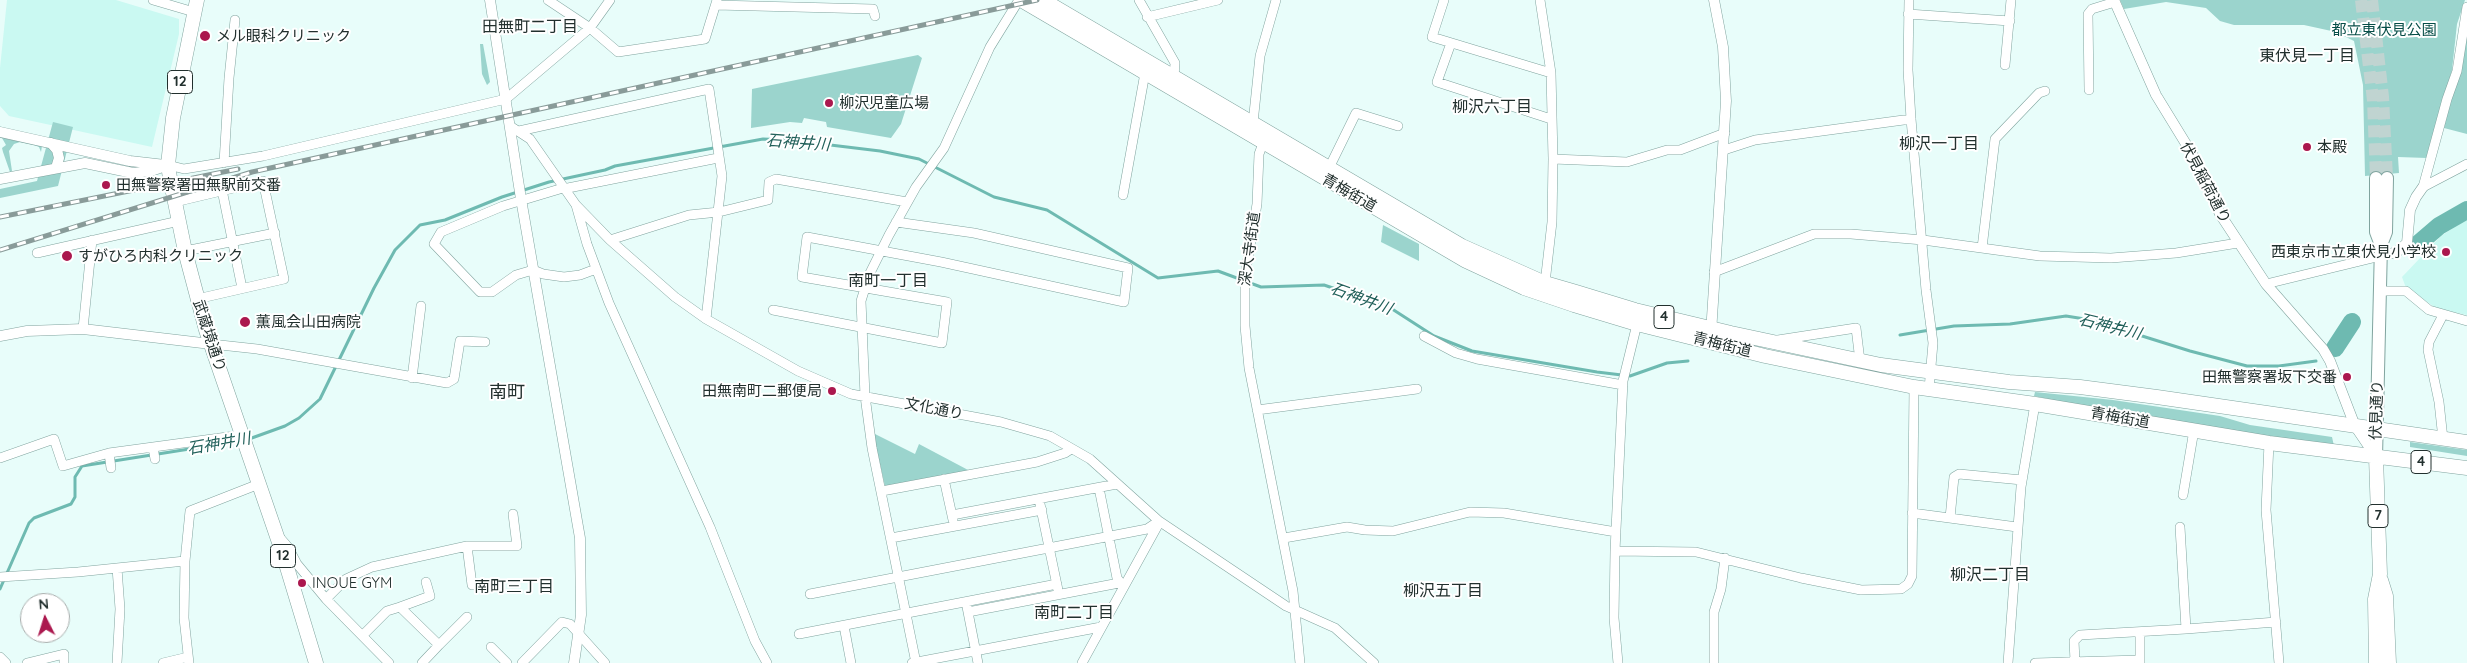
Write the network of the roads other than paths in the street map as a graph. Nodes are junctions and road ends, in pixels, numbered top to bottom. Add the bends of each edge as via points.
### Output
1 (153, 0) edge
2 (490, 0) edge
3 (548, 0) edge
4 (610, 0) edge
5 (1020, 0) edge
6 (1043, 0) edge
7 (1139, 0) edge
8 (1218, 0) edge
9 (1276, 0) edge
10 (1444, 0) edge
11 (1540, 0) edge
12 (1714, 0) edge
13 (1909, 0) edge
14 (2011, 0) edge
15 (2114, 1) edge
16 (717, 3) edge
17 (195, 6) edge
18 (2467, 7) edge
19 (1908, 14) junction
20 (875, 16) dead end
21 (1148, 17) junction
22 (235, 20) dead end
23 (2010, 21) junction
24 (2466, 22) edge
25 (590, 28) junction
26 (1451, 43) junction
27 (2005, 65) dead end
28 (1145, 73) junction
29 (1551, 73) junction
30 (1174, 76) junction
31 (2089, 90) dead end
32 (2045, 91) dead end
33 (506, 99) junction
34 (1911, 118) junction
35 (1551, 119) junction
36 (1253, 123) junction
37 (1398, 126) dead end
38 (514, 129) junction
39 (1, 131) edge
40 (1724, 133) junction
41 (1266, 137) junction
42 (51, 143) junction
43 (1724, 150) junction
44 (718, 158) junction
45 (1553, 159) junction
46 (224, 163) junction
47 (2467, 164) edge
48 (168, 165) junction
49 (56, 168) junction
50 (1329, 168) junction
51 (2381, 178) tunnel mouth
52 (0, 179) edge
53 (562, 187) junction
54 (2423, 187) junction
55 (222, 190) junction
56 (1123, 196) dead end
57 (521, 200) junction
58 (175, 202) junction
59 (907, 202) junction
60 (576, 205) junction
61 (719, 212) junction
62 (179, 221) junction
63 (896, 222) junction
64 (274, 233) junction
65 (92, 240) junction
66 (610, 240) junction
67 (1923, 240) junction
68 (232, 241) junction
69 (2238, 243) junction
70 (1982, 248) junction
71 (185, 251) junction
72 (880, 252) junction
73 (36, 253) dead end
74 (2383, 255) junction
75 (596, 269) junction
76 (533, 270) junction
77 (1714, 272) junction
78 (1545, 283) junction
79 (2266, 284) junction
80 (242, 288) junction
81 (865, 288) junction
82 (2383, 295) junction
83 (197, 299) junction
84 (421, 306) dead end
85 (773, 310) dead end
86 (2443, 315) junction
87 (706, 319) junction
88 (2467, 321) edge
89 (1637, 324) junction
90 (862, 328) junction
91 (83, 329) junction
92 (1710, 335) junction
93 (0, 336) edge
94 (1424, 336) dead end
95 (1768, 341) junction
96 (485, 342) dead end
97 (211, 344) junction
98 (1859, 355) junction
99 (1931, 372) junction
100 (412, 378) junction
101 (1623, 383) junction
102 (1914, 387) junction
103 (1416, 389) dead end
104 (1929, 389) junction
105 (865, 396) junction
106 (2035, 404) junction
107 (1257, 410) junction
108 (2355, 426) junction
109 (2377, 429) junction
110 (2194, 430) junction
111 (2443, 438) junction
112 (244, 441) junction
113 (2269, 442) junction
114 (2467, 442) edge
115 (153, 447) junction
116 (1071, 449) junction
117 (109, 454) junction
118 (2376, 457) junction
119 (0, 458) edge
120 (155, 459) dead end
121 (112, 468) dead end
122 (2467, 468) edge
123 (944, 479) junction
124 (2022, 480) junction
125 (259, 484) junction
126 (1117, 484) junction
127 (1099, 488) junction
128 (882, 491) junction
129 (2183, 495) dead end
130 (1039, 499) junction
131 (1042, 510) junction
132 (1912, 513) junction
133 (513, 514) dead end
134 (952, 515) junction
135 (1950, 518) junction
136 (1159, 522) junction
137 (954, 526) junction
138 (2017, 527) junction
139 (2180, 527) dead end
140 (1616, 532) junction
141 (276, 534) junction
142 (1110, 535) junction
143 (891, 538) junction
144 (1284, 538) junction
145 (467, 546) junction
146 (1049, 547) junction
147 (1615, 550) junction
148 (1725, 558) junction
149 (185, 561) junction
150 (117, 568) junction
151 (2380, 574) junction
152 (0, 577) edge
153 (899, 577) junction
154 (426, 582) dead end
155 (472, 584) dead end
156 (1057, 584) junction
157 (1121, 584) junction
158 (810, 594) dead end
159 (1059, 595) junction
160 (326, 598) junction
161 (966, 602) junction
162 (400, 607) junction
163 (1295, 610) junction
164 (968, 612) junction
165 (906, 615) junction
166 (466, 617) dead end
167 (2276, 622) junction
168 (844, 626) junction
169 (1101, 627) junction
170 (2186, 629) junction
171 (577, 632) junction
172 (2140, 632) junction
173 (799, 634) dead end
174 (362, 635) junction
175 (439, 645) junction
176 (491, 647) dead end
177 (976, 651) junction
178 (0, 657) edge
179 (188, 660) edge
180 (2075, 661) junction
181 (2140, 661) edge
182 (6, 663) edge
183 (26, 663) edge
184 (64, 663) edge
185 (118, 663) edge
186 (163, 663) edge
187 (316, 663) edge
188 (389, 663) edge
189 (422, 663) edge
190 (507, 663) edge
191 (522, 663) edge
192 (574, 663) edge
193 (605, 663) edge
194 (767, 663) edge
195 (851, 663) edge
196 (915, 663) edge
197 (978, 663) edge
198 (1082, 663) edge
199 (1300, 663) edge
200 (1374, 663) edge
201 (1618, 663) edge
202 (1714, 663) edge
203 (2008, 663) edge
204 (2035, 663) edge
205 (2279, 663) edge
206 (2376, 663) edge
207 (2389, 663) edge

1 - 17 street
2 - 33 street
3 - 25 street
4 - 25 street
5 - 28 main road, 青梅街道 / 4
5 - 59 street via 990,47 944,148
6 - 30 main road, 青梅街道 / 4
7 - 21 street
8 - 21 street
9 - 36 street via 1260,56
10 - 26 street via 1432,37
11 - 29 street
12 - 40 street via 1723,47
13 - 19 street
14 - 23 street
15 - 31 street via 2092,9 2088,14
15 - 69 street, 伏見稲荷通り via 2156,94 2194,157 2220,214
16 - 20 street via 873,9
16 - 25 street via 705,39 618,52
17 - 48 main road, 武蔵境通り / 12 via 173,118
18 - 24 street
19 - 23 street
19 - 34 street
21 - 30 street via 1175,62
22 - 46 street via 228,78
23 - 27 street
24 - 54 street via 2457,71
25 - 33 street
26 - 29 street
26 - 35 street via 1437,82
28 - 41 main road, 青梅街道 / 4
28 - 56 street
29 - 35 street
30 - 36 main road, 青梅街道 / 4
32 - 70 street via 2039,93 1995,139
33 - 38 street
33 - 46 street
34 - 43 street via 1756,140
34 - 67 street
35 - 45 street
36 - 41 main road, 青梅街道 / 4
37 - 50 street via 1356,113
38 - 44 street via 708,89
38 - 53 street, 文化通り via 530,139
38 - 57 street
39 - 42 street
40 - 43 street
40 - 45 street via 1680,150 1667,150 1627,162
41 - 50 main road, 青梅街道 / 4
41 - 89 main road, 青梅街道 / 4 via 1490,272 1566,302
41 - 107 street, 深大寺街道 via 1259,154 1257,204 1244,280 1249,368
42 - 48 street via 130,161
42 - 49 street via 59,158
43 - 77 street
44 - 53 street
44 - 61 street via 722,176
45 - 78 street via 1552,222
46 - 48 street via 184,169
47 - 54 street
48 - 49 street via 133,174 85,163
48 - 58 main road, 武蔵境通り / 12
49 - 52 street
50 - 78 main road, 青梅街道 / 4 via 1470,250
51 - 74 main road, 伏見通り via 2386,232
53 - 57 street
53 - 60 street, 文化通り
54 - 74 street via 2410,210 2408,240 2404,248
55 - 58 street
55 - 64 street via 263,181
55 - 68 street
57 - 76 street
57 - 76 street via 441,232 434,244 480,292 492,292 516,275
58 - 62 main road, 武蔵境通り / 12
59 - 61 street via 776,179 769,182 768,200
59 - 63 street
60 - 66 street, 文化通り
60 - 75 street
61 - 66 street via 689,214
61 - 87 street
62 - 65 street
62 - 71 main road, 武蔵境通り / 12
63 - 72 street
63 - 72 street via 974,233 1128,268 1124,302
64 - 68 street
64 - 80 street via 284,279
65 - 73 street
65 - 91 street
66 - 87 street, 文化通り via 675,297
67 - 70 street
67 - 77 street via 1814,234
67 - 99 street via 1932,336
68 - 71 street
68 - 80 street
69 - 70 street via 2176,253 2111,258 2010,254
69 - 79 street, 伏見稲荷通り
71 - 83 main road, 武蔵境通り / 12
72 - 81 street
72 - 81 street via 808,237 802,277
74 - 79 street
74 - 82 main road, 伏見通り
75 - 76 street via 564,277
75 - 194 street via 729,571 755,642
76 - 171 street via 580,538 582,589
77 - 92 street
78 - 92 main road, 青梅街道 / 4
79 - 108 street, 伏見稲荷通り via 2330,361
80 - 83 street
81 - 90 street via 861,301
81 - 90 street via 947,302 942,343
82 - 86 street via 2406,291 2429,310
82 - 109 main road, 伏見通り
83 - 97 main road, 武蔵境通り / 12
84 - 100 street
85 - 90 street
86 - 88 street
86 - 111 street via 2428,350
87 - 105 street, 文化通り via 798,371 851,394
89 - 92 main road, 青梅街道 / 4
89 - 101 street
90 - 105 street
91 - 93 street via 27,331
91 - 97 street
92 - 95 main road, 青梅街道 / 4
92 - 102 main road, 青梅街道 / 4 via 1774,358
94 - 101 street via 1456,353 1477,359
95 - 98 main road, 青梅街道 / 4
95 - 98 street via 1856,328
96 - 100 street via 460,341 454,380 451,382
97 - 100 street via 257,349
97 - 112 main road, 武蔵境通り / 12
98 - 99 main road, 青梅街道 / 4
99 - 104 street
99 - 108 main road, 青梅街道 / 4 via 2042,386 2080,387
101 - 140 street
102 - 104 main road, 青梅街道 / 4
102 - 132 street
103 - 107 street
104 - 106 main road, 青梅街道 / 4
105 - 116 street, 文化通り via 1001,422 1050,436
105 - 128 street
106 - 110 main road, 青梅街道 / 4
106 - 124 street
107 - 144 street, 深大寺街道
108 - 109 main road, 青梅街道 / 4
108 - 118 street
109 - 111 main road, 青梅街道 / 4
109 - 118 main road, 伏見通り
110 - 113 main road, 青梅街道 / 4
110 - 129 street
111 - 114 main road, 青梅街道 / 4
112 - 115 street
112 - 125 main road, 武蔵境通り / 12
113 - 118 main road, 青梅街道 / 4
113 - 167 street via 2266,510
115 - 117 street
115 - 120 street
116 - 123 street via 1037,462
116 - 126 street, 文化通り via 1090,460
117 - 119 street via 62,466 54,439
117 - 121 street
118 - 122 main road, 青梅街道 / 4
118 - 151 main road, 伏見通り / 7
123 - 128 street
123 - 134 street
124 - 135 street via 1959,474 1954,478
124 - 138 street
125 - 141 main road, 武蔵境通り / 12
125 - 149 street via 190,511
126 - 127 street
126 - 136 street, 文化通り
127 - 130 street
127 - 142 street
128 - 143 street
130 - 131 street
130 - 134 street
131 - 137 street
131 - 146 street
132 - 135 street
132 - 148 street via 1912,576 1901,589 1861,590
133 - 145 street via 517,546
134 - 137 street
135 - 138 street
136 - 142 street via 1147,529
136 - 157 street
136 - 163 street, 文化通り
137 - 143 street
138 - 203 street
139 - 170 street
140 - 144 street via 1512,514 1470,512 1393,531 1347,527
140 - 147 street
141 - 160 street
141 - 187 main road, 武蔵境通り / 12
142 - 146 street
142 - 157 street
143 - 153 street
144 - 163 street
145 - 155 street
145 - 160 street via 372,567 346,579
146 - 153 street
146 - 156 street
147 - 148 street via 1696,552
147 - 201 street via 1614,618
148 - 202 street via 1714,612
149 - 150 street
149 - 179 street via 184,618
150 - 152 street
150 - 185 street via 120,609
151 - 206 main road, 伏見通り / 7 via 2375,599
151 - 207 main road, 伏見通り / 7 via 2386,596
153 - 158 street
153 - 165 street
154 - 162 street via 430,596
156 - 159 street
156 - 161 street
157 - 159 street
157 - 169 street
159 - 164 street
160 - 174 street
161 - 164 street
161 - 165 street
162 - 174 street via 387,611
162 - 175 street
163 - 199 street
163 - 200 street, 文化通り via 1335,628
164 - 177 street
165 - 168 street
165 - 196 street
166 - 175 street
167 - 170 street
167 - 205 street
168 - 173 street
168 - 195 street
169 - 177 street
169 - 198 street
170 - 172 street
171 - 191 street via 570,624 562,622
171 - 192 street
171 - 193 street
172 - 180 street via 2080,635 2074,641
172 - 181 street
174 - 188 street
175 - 189 street
176 - 190 street
177 - 196 street
177 - 197 street
178 - 182 street
179 - 186 street
180 - 181 street
180 - 204 street
183 - 184 street via 64,654

